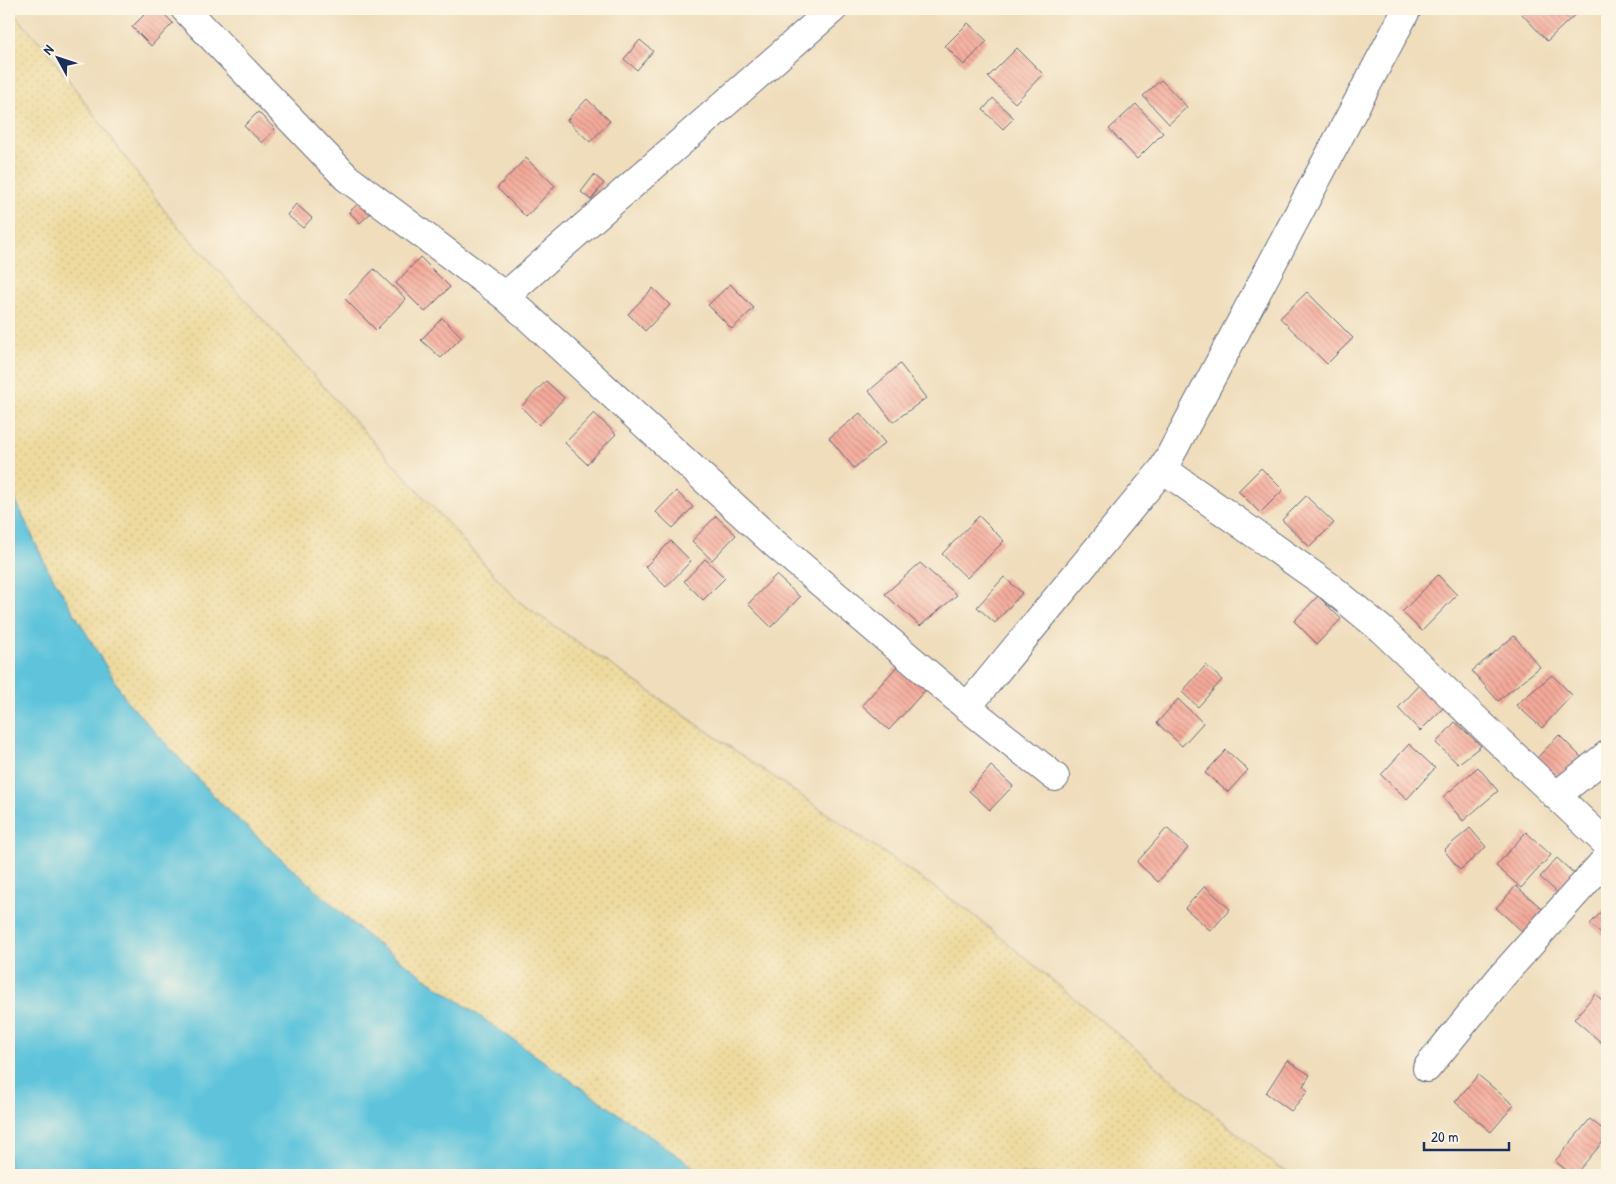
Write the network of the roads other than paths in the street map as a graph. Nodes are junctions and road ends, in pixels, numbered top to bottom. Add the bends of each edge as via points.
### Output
1 (185, 9) edge
2 (213, 9) edge
3 (833, 9) edge
4 (1407, 9) edge
5 (218, 41) junction
6 (506, 296) junction
7 (1163, 469) junction
8 (967, 706) junction
9 (1607, 755) edge
10 (1055, 777) dead end
11 (1556, 796) junction
12 (1607, 844) edge
13 (1607, 858) edge
14 (1427, 1068) dead end

1 - 5 street
2 - 5 street
3 - 6 street
4 - 7 street
5 - 6 street via 347,178
6 - 8 street via 774,544
7 - 8 street
7 - 11 street via 1330,587 1382,630
8 - 10 street
9 - 11 street
11 - 12 street
13 - 14 street via 1501,977

